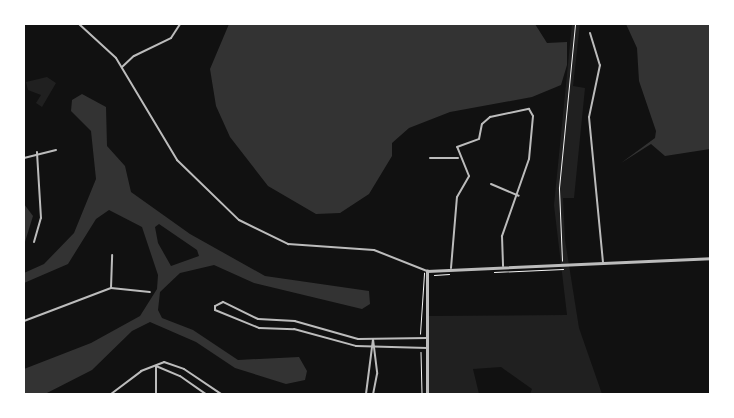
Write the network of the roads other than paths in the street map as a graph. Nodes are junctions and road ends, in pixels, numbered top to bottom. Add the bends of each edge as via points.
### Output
1 (79, 24) edge
2 (180, 24) edge
3 (590, 32) dead end
4 (122, 67) junction
5 (56, 150) dead end
6 (37, 152) junction
7 (24, 158) edge
8 (430, 158) dead end
9 (458, 158) junction
10 (491, 184) dead end
11 (519, 196) junction
12 (34, 242) dead end
13 (112, 255) dead end
14 (710, 258) edge
15 (603, 263) junction
16 (503, 266) junction
17 (451, 268) junction
18 (427, 272) junction
19 (110, 288) junction
20 (150, 292) dead end
21 (233, 309) junction
22 (230, 316) junction
23 (24, 321) edge
24 (427, 338) junction
25 (373, 339) junction
26 (370, 347) junction
27 (375, 347) junction
28 (427, 348) junction
29 (156, 366) junction
30 (366, 393) edge
31 (111, 394) edge
32 (156, 394) edge
33 (206, 394) edge
34 (222, 394) edge
35 (372, 394) edge
36 (427, 394) edge

1 - 4 street
2 - 4 street via 171,38 134,56
3 - 15 street via 600,65 590,117
4 - 18 street via 177,160 239,220 288,244 374,250
5 - 6 street
6 - 7 street
6 - 12 street via 41,218
8 - 9 street
9 - 11 street via 457,147 479,139 482,124 490,117 532,111 529,159
9 - 17 street via 469,169 469,176 457,197
10 - 11 street
11 - 16 street via 502,236
13 - 19 street
14 - 15 street
15 - 16 street
16 - 17 street
17 - 18 street
18 - 24 street
19 - 20 street
19 - 23 street
21 - 22 street
21 - 22 street via 223,302 216,306
21 - 25 street via 258,319 295,321
22 - 26 street via 259,328 286,327
24 - 25 street
24 - 28 street
25 - 26 street
25 - 27 street
26 - 27 street
26 - 30 street
27 - 28 street
27 - 35 street
28 - 36 street
29 - 31 street via 141,370
29 - 32 street
29 - 33 street via 180,376
29 - 34 street via 174,363
30 - 35 street

